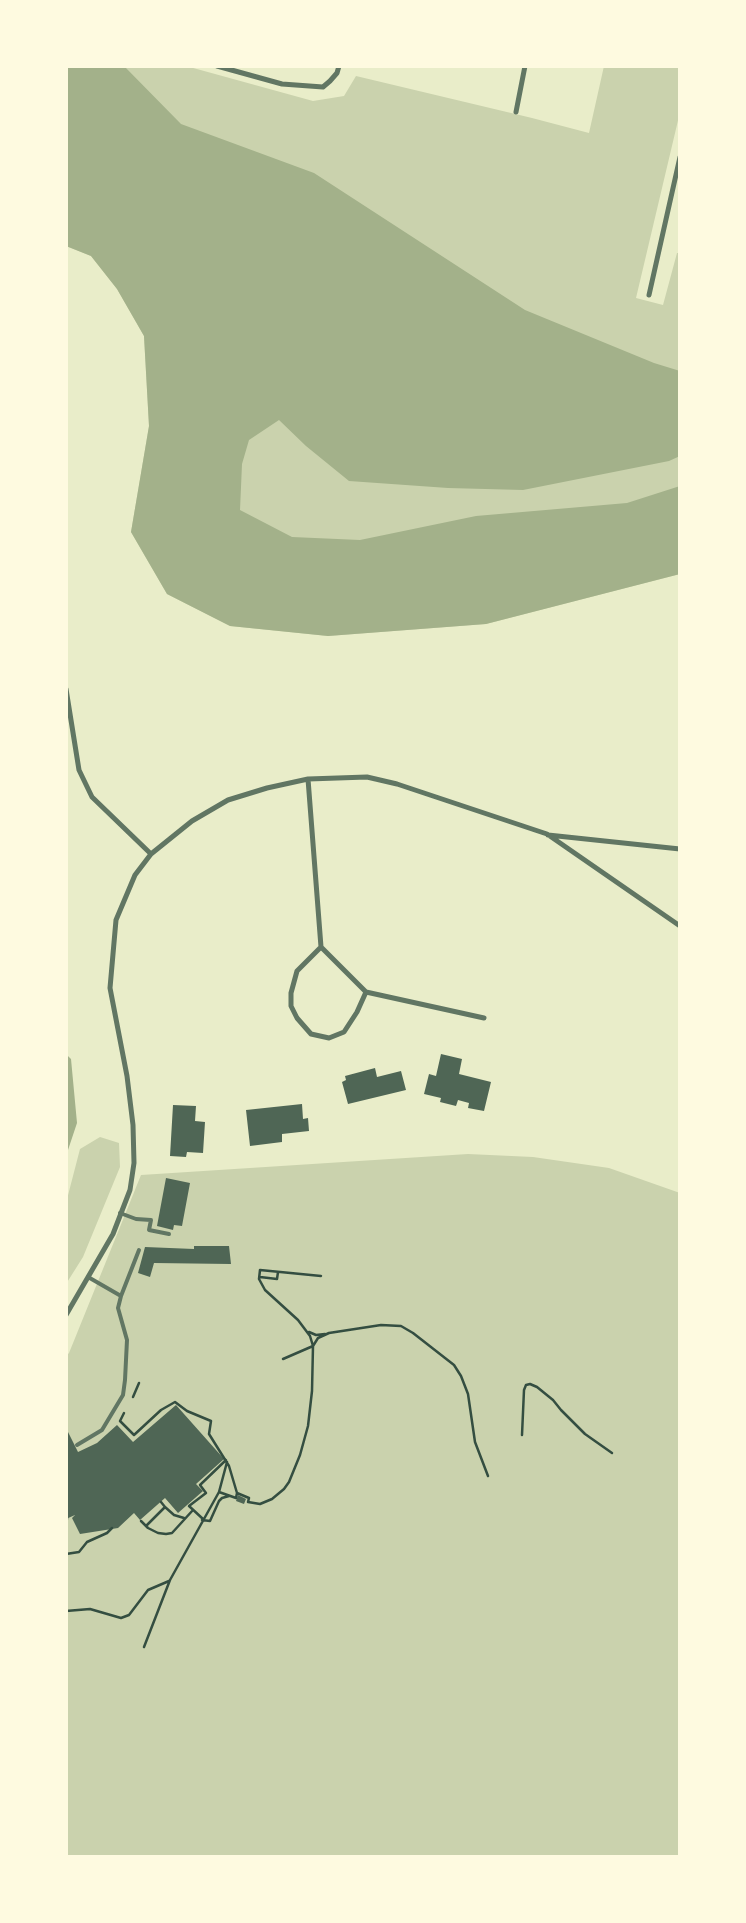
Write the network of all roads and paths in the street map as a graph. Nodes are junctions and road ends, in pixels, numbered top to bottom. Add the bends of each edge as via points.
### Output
1 (216, 66) edge
2 (338, 66) edge
3 (525, 66) edge
4 (516, 112) dead end
5 (680, 157) edge
6 (649, 296) dead end
7 (66, 689) edge
8 (308, 779) junction
9 (547, 834) junction
10 (680, 849) edge
11 (151, 854) junction
12 (680, 917) edge
13 (678, 924) edge
14 (322, 947) junction
15 (366, 992) junction
16 (484, 1018) dead end
17 (120, 1213) junction
18 (169, 1234) dead end
19 (139, 1250) dead end
20 (278, 1272) junction
21 (321, 1276) dead end
22 (260, 1277) junction
23 (88, 1278) junction
24 (121, 1296) junction
25 (66, 1315) edge
26 (305, 1330) junction
27 (329, 1333) junction
28 (313, 1346) junction
29 (283, 1359) dead end
30 (139, 1383) dead end
31 (132, 1398) dead end
32 (128, 1406) dead end
33 (522, 1435) dead end
34 (77, 1445) dead end
35 (612, 1453) dead end
36 (226, 1461) junction
37 (488, 1476) dead end
38 (219, 1492) junction
39 (238, 1493) junction
40 (230, 1496) junction
41 (160, 1502) dead end
42 (165, 1507) junction
43 (193, 1510) junction
44 (67, 1518) edge
45 (184, 1518) junction
46 (202, 1520) junction
47 (140, 1521) dead end
48 (146, 1526) junction
49 (66, 1527) edge
50 (112, 1528) dead end
51 (66, 1554) edge
52 (170, 1580) junction
53 (66, 1610) edge
54 (144, 1647) dead end

1 - 2 street via 282,84 323,87 337,73
3 - 4 street
5 - 6 street
7 - 11 street via 79,770 92,797
8 - 9 street via 367,777
8 - 11 street via 228,800 192,821
8 - 14 street
9 - 10 street
9 - 13 street
11 - 17 street via 136,875 116,920 110,988 133,1125 134,1163 130,1190
12 - 13 street
14 - 15 street
14 - 15 street via 297,971 290,993 291,1006 297,1018 311,1034 329,1038 344,1032
15 - 16 street
17 - 18 lane via 152,1220 149,1230
17 - 23 street via 113,1234
19 - 24 lane
20 - 21 path
20 - 22 path via 277,1279
20 - 22 path via 260,1270
22 - 26 path via 265,1290
23 - 24 lane
23 - 25 street
24 - 34 lane via 118,1308 127,1340 123,1395 102,1430
26 - 27 path via 316,1335
26 - 28 path
27 - 28 path via 318,1338
27 - 37 path via 397,1325 413,1333 454,1365 468,1394 475,1442
28 - 29 path
28 - 39 path via 308,1426 289,1482 278,1495 260,1504 248,1502 249,1498
30 - 31 path
32 - 36 path via 120,1422 134,1434 175,1402 211,1421 210,1434
33 - 35 path via 524,1395 526,1385 530,1384 553,1400 585,1434
36 - 38 path
36 - 39 path
36 - 43 path via 200,1485 206,1493 189,1506
38 - 40 path
38 - 46 path
39 - 40 path via 236,1498
40 - 46 path via 219,1501 210,1521
41 - 42 path
42 - 45 path
42 - 48 path
43 - 45 path
43 - 46 path
44 - 49 path
45 - 48 path via 172,1533 158,1533
46 - 52 path
47 - 48 path
50 - 51 path via 88,1542 79,1552
52 - 53 path via 148,1590 129,1615 121,1618 90,1609
52 - 54 path

